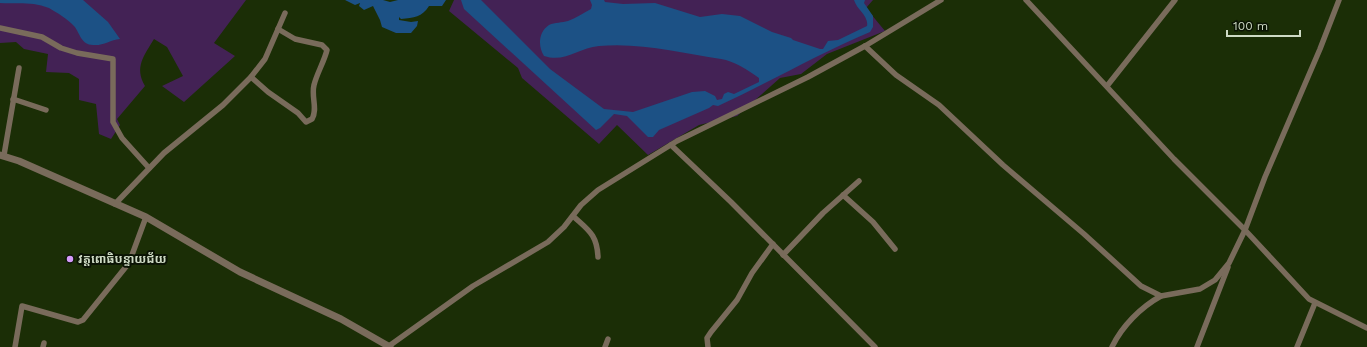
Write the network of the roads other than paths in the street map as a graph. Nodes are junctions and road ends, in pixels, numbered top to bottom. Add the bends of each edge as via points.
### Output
1 (941, 0) edge
2 (1026, 0) edge
3 (1175, 0) edge
4 (1338, 0) edge
5 (285, 13) dead end
6 (0, 28) edge
7 (278, 29) junction
8 (865, 46) junction
9 (19, 68) dead end
10 (251, 78) junction
11 (1107, 86) junction
12 (13, 99) junction
13 (46, 110) dead end
14 (671, 145) junction
15 (2, 155) edge
16 (149, 168) junction
17 (859, 181) dead end
18 (843, 196) junction
19 (114, 204) junction
20 (573, 216) junction
21 (146, 217) junction
22 (1245, 230) junction
23 (773, 244) junction
24 (895, 248) dead end
25 (783, 255) junction
26 (598, 257) dead end
27 (1229, 263) junction
28 (1161, 296) junction
29 (1315, 303) junction
30 (1367, 328) edge
31 (608, 339) dead end
32 (17, 346) edge
33 (389, 346) edge
34 (604, 347) edge
35 (708, 347) edge
36 (875, 347) edge
37 (1112, 347) edge
38 (1197, 347) edge
39 (1297, 347) edge

1 - 8 street
2 - 11 street
3 - 11 street
4 - 22 street
5 - 7 street
6 - 16 street via 42,37 76,53 113,59 113,122 122,138
7 - 10 street via 265,59
7 - 10 street via 295,39 322,45 327,50 314,84 314,116 309,122 304,120
8 - 14 street
8 - 28 street via 896,74 939,105 992,156 1141,286
9 - 12 street
10 - 16 street via 223,106
11 - 22 street via 1174,159
12 - 13 street
12 - 15 street
14 - 20 street via 598,190
14 - 23 street
15 - 19 street
16 - 19 street
17 - 18 street
18 - 24 street via 872,222
18 - 25 street
19 - 21 street
20 - 26 street via 593,235
20 - 33 street via 548,242 473,286
21 - 32 street via 128,263 83,320 78,322 22,306
21 - 33 street via 240,272 341,319
22 - 27 street
22 - 29 street
23 - 25 street
23 - 35 street via 737,300 707,338
25 - 36 street
27 - 28 street via 1214,280 1200,289
27 - 38 street
28 - 37 street via 1128,323
29 - 30 street
29 - 39 street
31 - 34 street

